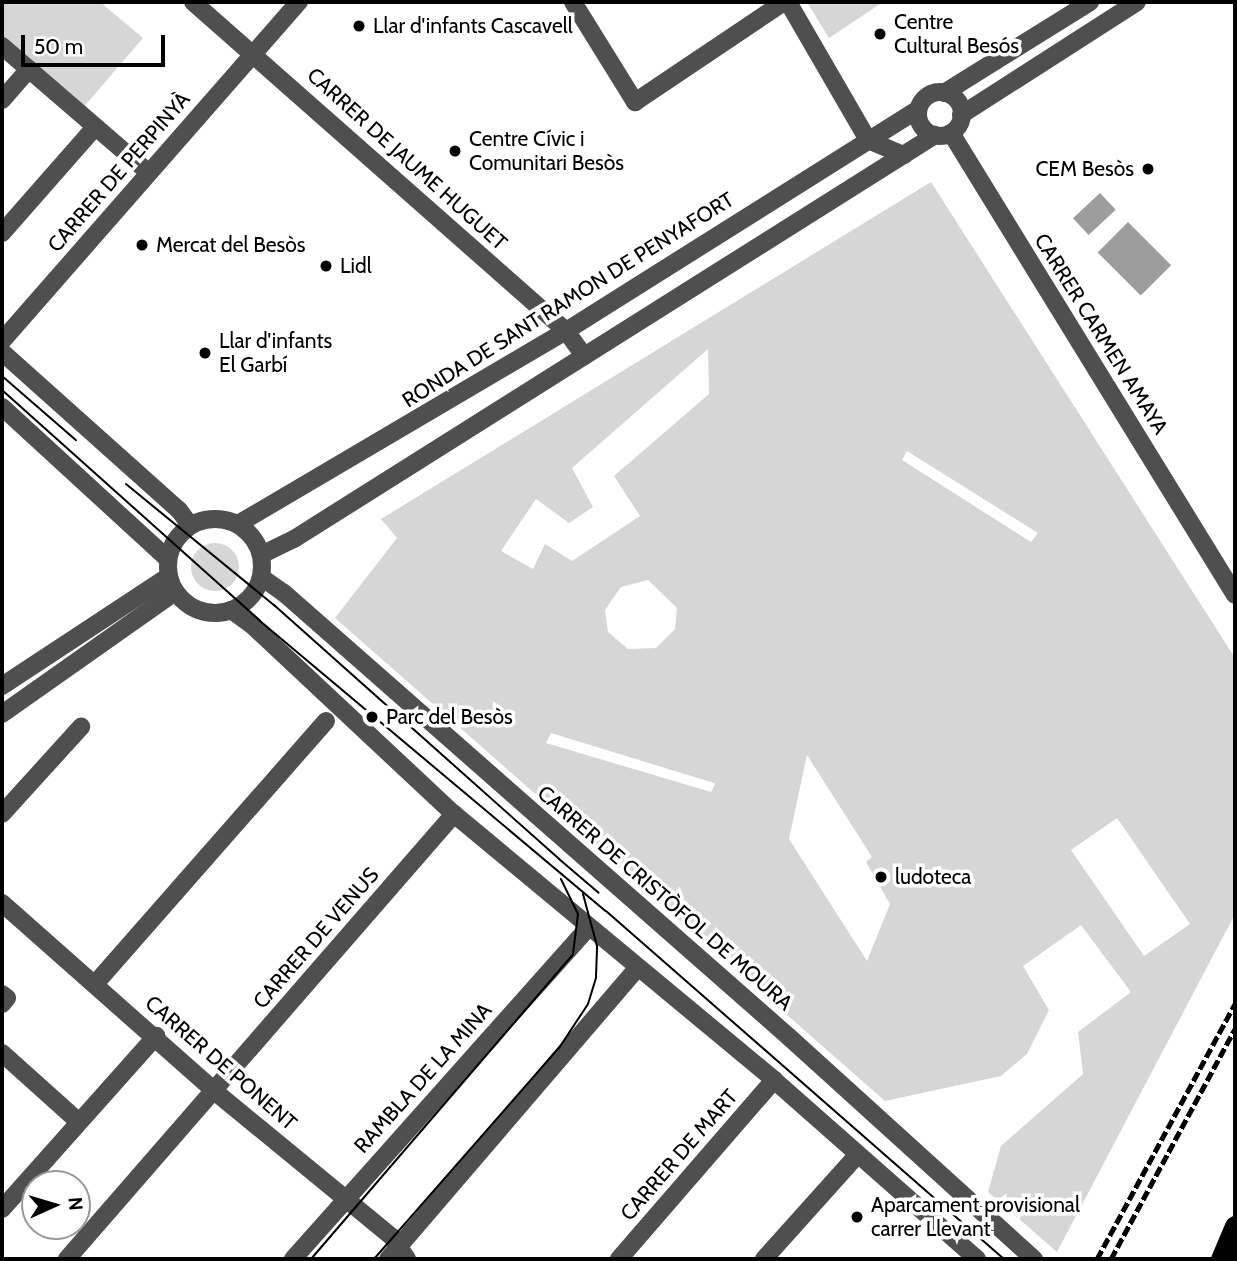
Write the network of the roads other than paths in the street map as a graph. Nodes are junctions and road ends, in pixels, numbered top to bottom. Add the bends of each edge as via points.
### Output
1 (193, 2) edge
2 (299, 2) edge
3 (574, 2) edge
4 (786, 2) edge
5 (1090, 2) edge
6 (1137, 2) edge
7 (2, 46) edge
8 (255, 53) junction
9 (29, 69) junction
10 (944, 93) junction
11 (2, 100) edge
12 (918, 109) junction
13 (961, 114) junction
14 (95, 127) junction
15 (943, 134) junction
16 (868, 140) junction
17 (904, 155) junction
18 (141, 166) dead end
19 (2, 233) edge
20 (566, 331) junction
21 (2, 341) edge
22 (2, 352) edge
23 (589, 353) junction
24 (2, 407) edge
25 (238, 524) junction
26 (190, 525) junction
27 (261, 555) junction
28 (1213, 558) junction
29 (171, 576) junction
30 (261, 577) junction
31 (1235, 581) edge
32 (1235, 594) edge
33 (231, 610) junction
34 (2, 685) edge
35 (2, 714) edge
36 (326, 721) dead end
37 (81, 727) dead end
38 (2, 814) edge
39 (454, 814) junction
40 (2, 902) edge
41 (588, 928) junction
42 (636, 968) junction
43 (95, 984) junction
44 (2, 994) edge
45 (2, 1003) edge
46 (156, 1036) junction
47 (2, 1053) edge
48 (775, 1080) junction
49 (213, 1090) junction
50 (79, 1122) junction
51 (852, 1161) dead end
52 (344, 1199) junction
53 (2, 1207) edge
54 (1235, 1226) edge
55 (398, 1255) edge
56 (67, 1259) edge
57 (293, 1259) edge
58 (619, 1259) edge
59 (764, 1259) edge
60 (978, 1259) edge
61 (1034, 1259) edge
62 (1221, 1259) edge

1 - 8 street, CARRER DE JAUME HUGUET
2 - 8 street, CARRER DE PERPINYÀ
3 - 4 street via 635,102
4 - 16 street
5 - 10 street
6 - 13 street
7 - 9 street
8 - 20 street, CARRER DE JAUME HUGUET
8 - 21 street, CARRER DE PERPINYÀ
9 - 11 street
9 - 14 street
10 - 12 street via 926,97
10 - 13 street via 958,103
12 - 15 street via 920,123
12 - 16 street, RONDA DE SANT RAMON DE PENYAFORT
13 - 15 street
14 - 18 street
14 - 19 street
15 - 17 street
15 - 28 street, CARRER CARMEN AMAYA
16 - 17 street
16 - 20 street, RONDA DE SANT RAMON DE PENYAFORT
17 - 23 street
20 - 23 street, CARRER DE JAUME HUGUET
20 - 25 street, RONDA DE SANT RAMON DE PENYAFORT
22 - 26 street via 179,510
23 - 27 street
24 - 29 street
25 - 26 street via 219,518
25 - 27 street via 254,538
26 - 29 street via 171,547
27 - 30 street
28 - 31 street, CARRER CARMEN AMAYA
28 - 32 street, CARRER CARMEN AMAYA
29 - 33 street via 203,611
29 - 34 street
29 - 35 street
30 - 33 street via 245,602
30 - 61 street, CARRER DE CRISTÒFOL DE MOURA via 285,593 789,1037
33 - 39 street
36 - 43 street
37 - 38 street
39 - 41 street
39 - 49 street, CARRER DE VENUS
40 - 43 street, CARRER DE PONENT
41 - 42 street
41 - 52 street, RAMBLA DE LA MINA
42 - 48 street
42 - 55 street
43 - 46 street, CARRER DE PONENT
44 - 45 street via 6,998
46 - 49 street, CARRER DE PONENT
46 - 50 street
47 - 50 street
48 - 58 street, CARRER DE MART
48 - 60 street
49 - 52 street, CARRER DE PONENT
49 - 56 street, CARRER DE VENUS
50 - 53 street
51 - 59 street
52 - 55 street, CARRER DE PONENT
52 - 57 street, RAMBLA DE LA MINA
54 - 62 highway

